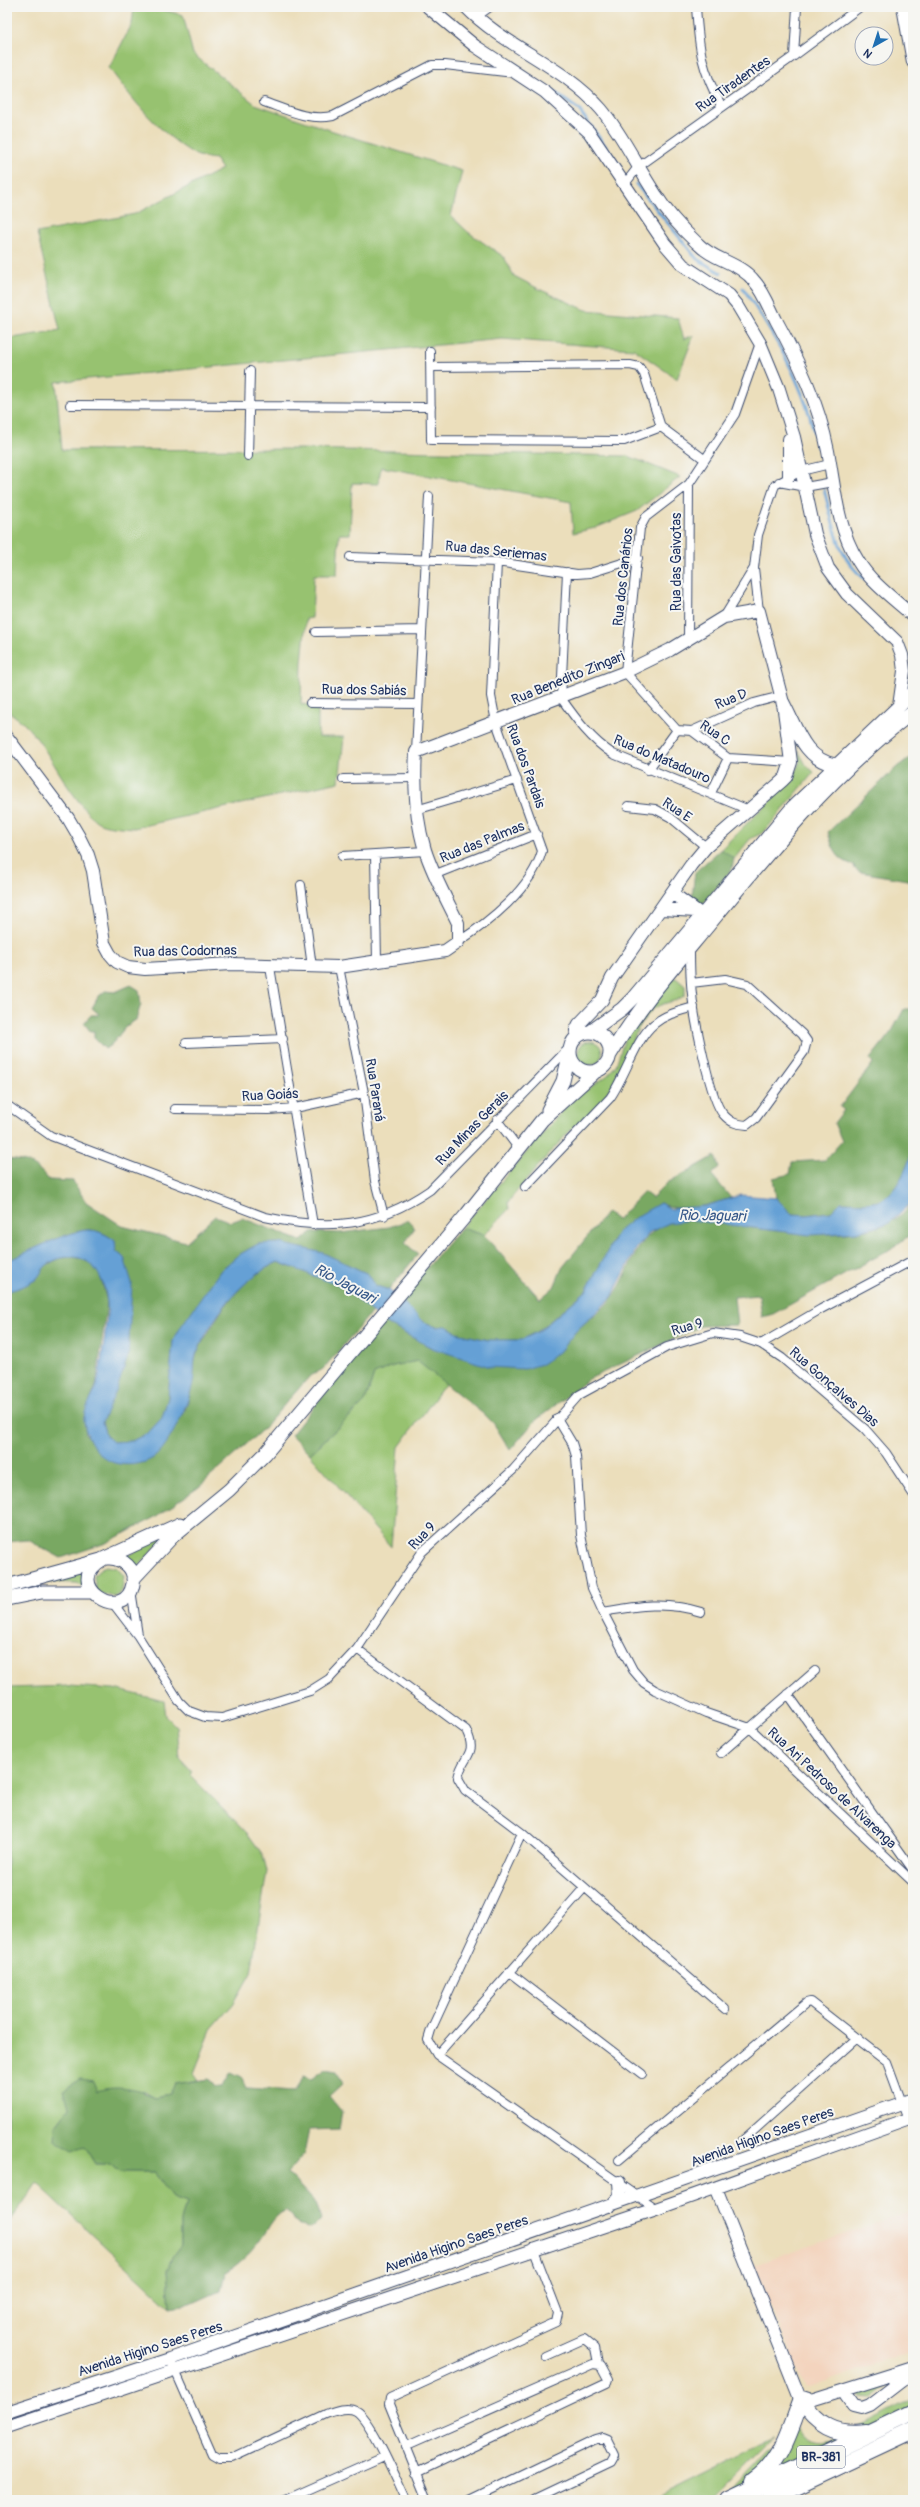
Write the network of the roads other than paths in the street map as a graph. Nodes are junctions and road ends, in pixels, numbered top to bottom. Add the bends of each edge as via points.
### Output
1 (428, 7) edge
2 (466, 7) edge
3 (490, 7) edge
4 (696, 7) edge
5 (797, 7) edge
6 (860, 7) edge
7 (903, 7) edge
8 (476, 17) junction
9 (794, 56) junction
10 (913, 62) edge
11 (514, 74) junction
12 (264, 102) dead end
13 (722, 107) junction
14 (638, 167) junction
15 (624, 185) junction
16 (760, 342) junction
17 (430, 351) dead end
18 (430, 366) junction
19 (250, 371) dead end
20 (70, 405) dead end
21 (249, 406) junction
22 (431, 407) junction
23 (790, 424) junction
24 (662, 427) junction
25 (248, 456) dead end
26 (704, 459) junction
27 (830, 464) junction
28 (801, 471) junction
29 (784, 479) junction
30 (833, 482) junction
31 (689, 484) junction
32 (805, 487) junction
33 (429, 496) dead end
34 (350, 556) dead end
35 (424, 558) junction
36 (638, 558) junction
37 (497, 562) junction
38 (754, 568) junction
39 (567, 572) junction
40 (759, 611) junction
41 (913, 616) edge
42 (724, 617) junction
43 (422, 630) junction
44 (316, 632) dead end
45 (688, 639) junction
46 (625, 672) junction
47 (913, 693) edge
48 (561, 698) junction
49 (782, 700) junction
50 (310, 703) dead end
51 (418, 704) junction
52 (899, 706) junction
53 (913, 712) edge
54 (496, 722) junction
55 (677, 730) junction
56 (692, 731) junction
57 (7, 737) edge
58 (416, 752) junction
59 (728, 758) junction
60 (791, 762) junction
61 (835, 765) junction
62 (648, 770) junction
63 (414, 778) junction
64 (343, 779) dead end
65 (517, 780) junction
66 (712, 793) junction
67 (628, 806) dead end
68 (416, 810) junction
69 (749, 810) junction
70 (537, 834) junction
71 (706, 847) junction
72 (425, 851) junction
73 (375, 855) junction
74 (342, 856) dead end
75 (436, 874) junction
76 (301, 885) dead end
77 (672, 894) junction
78 (661, 910) junction
79 (699, 913) junction
80 (458, 942) junction
81 (690, 948) junction
82 (377, 961) junction
83 (270, 966) junction
84 (340, 967) junction
85 (312, 968) junction
86 (691, 983) junction
87 (694, 1007) junction
88 (590, 1032) junction
89 (283, 1039) junction
90 (186, 1043) dead end
91 (573, 1045) junction
92 (610, 1055) junction
93 (596, 1071) junction
94 (364, 1093) junction
95 (7, 1106) edge
96 (295, 1108) junction
97 (175, 1109) dead end
98 (497, 1120) junction
99 (542, 1120) junction
100 (519, 1149) junction
101 (525, 1187) dead end
102 (384, 1216) junction
103 (314, 1224) junction
104 (913, 1260) edge
105 (761, 1344) junction
106 (557, 1418) junction
107 (913, 1494) edge
108 (189, 1521) junction
109 (106, 1558) junction
110 (132, 1585) junction
111 (7, 1586) edge
112 (92, 1592) junction
113 (7, 1599) edge
114 (112, 1602) junction
115 (603, 1612) junction
116 (701, 1612) dead end
117 (138, 1636) junction
118 (357, 1649) junction
119 (815, 1671) dead end
120 (788, 1694) junction
121 (750, 1728) junction
122 (721, 1753) dead end
123 (522, 1833) junction
124 (913, 1871) edge
125 (912, 1881) edge
126 (584, 1888) junction
127 (509, 1972) junction
128 (725, 2009) dead end
129 (857, 2038) junction
130 (437, 2055) junction
131 (642, 2074) dead end
132 (908, 2101) edge
133 (910, 2118) edge
134 (741, 2142) dead end
135 (619, 2160) dead end
136 (619, 2182) junction
137 (716, 2188) junction
138 (640, 2197) junction
139 (612, 2206) junction
140 (656, 2209) junction
141 (533, 2248) junction
142 (478, 2251) junction
143 (484, 2266) junction
144 (546, 2356) dead end
145 (170, 2359) junction
146 (598, 2363) junction
147 (913, 2368) edge
148 (175, 2372) junction
149 (913, 2372) edge
150 (848, 2389) junction
151 (800, 2398) junction
152 (7, 2412) edge
153 (913, 2413) edge
154 (7, 2427) edge
155 (913, 2431) edge
156 (872, 2433) junction
157 (405, 2447) junction
158 (384, 2456) junction
159 (416, 2473) junction
160 (285, 2500) edge
161 (406, 2500) edge
162 (428, 2500) edge
163 (470, 2500) edge
164 (533, 2500) edge
165 (729, 2500) edge
166 (766, 2500) edge

1 - 11 street
2 - 8 street
3 - 8 street
4 - 13 street via 700,54 710,86
5 - 9 street
6 - 9 street, Rua Tiradentes
7 - 10 street
8 - 14 street via 579,88 601,108
9 - 13 street, Rua Tiradentes
11 - 12 street via 445,64 432,65 333,116 322,119 311,118
11 - 15 street via 545,92 589,132
13 - 14 street, Rua Tiradentes
14 - 15 street, Rua Tiradentes
14 - 27 street via 656,196 698,246 715,258 737,266 756,282 814,397
15 - 16 street via 665,244 683,265 729,296 745,316
16 - 23 street
16 - 26 street via 734,414
17 - 18 street
18 - 22 street
18 - 24 street via 639,367 644,374
19 - 21 street
20 - 21 street
21 - 22 street
21 - 25 street
22 - 24 street via 431,440 624,440
23 - 28 street
23 - 29 street
24 - 26 street
26 - 31 street
27 - 28 street
27 - 30 street
28 - 29 street
28 - 32 street
29 - 32 street
29 - 38 street via 768,501 758,535
30 - 32 street
30 - 41 street via 836,508 844,534 858,561 874,582
31 - 36 street, Rua dos Canários via 642,521
31 - 45 street, Rua das Gaivotas
32 - 52 street via 815,534 828,568 847,594 896,642 902,655 904,672
33 - 35 street
34 - 35 street, Rua das Seriemas
35 - 37 street, Rua das Seriemas
35 - 43 street
36 - 39 street, Rua das Seriemas via 590,573
36 - 46 street, Rua dos Canários
37 - 39 street, Rua das Seriemas
37 - 54 street, Rua dos Pardais via 491,696
38 - 40 street
38 - 42 street
39 - 48 street
40 - 42 street
40 - 49 street
42 - 45 street, Rua Benedito Zingari
43 - 44 street
43 - 51 street
45 - 46 street, Rua Benedito Zingari
46 - 48 street, Rua Benedito Zingari
46 - 55 street, Rua C
47 - 52 main road
48 - 54 street, Rua Benedito Zingari
48 - 62 street, Rua do Matadouro via 598,744
49 - 56 street, Rua D via 754,703
49 - 60 street
49 - 61 main road via 807,750 823,763
50 - 51 street, Rua dos Sabiás
51 - 58 street
52 - 61 main road
53 - 81 main road via 894,726 832,784 744,882
54 - 58 street, Rua Benedito Zingari
54 - 65 street, Rua dos Pardais
55 - 56 street, Rua C
55 - 62 street
56 - 59 street, Rua C
57 - 83 street, Rua das Codornas via 68,818 88,855 104,943 117,962 128,967 145,969 232,964
58 - 63 street
59 - 60 street, Rua C
59 - 66 street
60 - 69 street via 786,777
61 - 79 main road via 793,807
62 - 66 street, Rua do Matadouro
63 - 64 street
63 - 68 street
65 - 68 street
65 - 70 street, Rua dos Pardais
66 - 69 street, Rua do Matadouro
67 - 71 street, Rua E via 655,809 670,817
68 - 72 street
69 - 71 street
70 - 75 street, Rua das Palmas
70 - 80 street, Rua dos Pardais via 542,851 534,871 484,926
71 - 77 street
72 - 73 street
72 - 75 street
73 - 74 street
73 - 82 street
75 - 80 street via 458,923
76 - 85 street
77 - 78 street
77 - 79 street
78 - 79 street
78 - 91 street via 612,978 602,1000 578,1024
79 - 88 main road via 633,998
80 - 82 street, Rua das Codornas via 452,948 435,954
81 - 86 street
81 - 92 main road via 630,1022
82 - 84 street, Rua das Codornas
83 - 85 street, Rua das Codornas
83 - 89 street
84 - 85 street, Rua das Codornas
84 - 94 street, Rua Paraná
86 - 87 street
86 - 87 street via 724,979 747,984 807,1041 804,1052 756,1118 747,1125 733,1123 722,1113 713,1091
87 - 101 street via 667,1016 653,1024 610,1098
88 - 91 main road
88 - 92 main road via 596,1033 607,1042
89 - 90 street
89 - 96 street
91 - 93 main road via 574,1064 590,1072
91 - 98 street, Rua Minas Gerais
91 - 99 main road via 563,1081
92 - 93 main road via 606,1065
93 - 99 main road
94 - 96 street, Rua Goiás
94 - 102 street, Rua Paraná via 375,1181
95 - 103 street, Rua Minas Gerais via 51,1136 265,1217 296,1224
96 - 97 street, Rua Goiás
96 - 103 street
98 - 100 street
98 - 102 street, Rua Minas Gerais via 430,1190 409,1205
99 - 100 main road
100 - 108 main road via 266,1454 229,1490
102 - 103 street, Rua Minas Gerais via 350,1223
104 - 105 street
105 - 106 street, Rua 9 via 740,1337 713,1333 667,1347 597,1383 580,1395
105 - 107 street, Rua Gonçalves Dias via 782,1358 865,1428 886,1453
106 - 115 street via 572,1443 576,1456 581,1534 592,1588
106 - 118 street, Rua 9 via 513,1470 422,1552
108 - 109 main road
108 - 110 main road via 148,1561
109 - 110 main road via 123,1561 129,1566
109 - 111 main road
109 - 112 main road via 93,1567 90,1573
110 - 114 main road via 120,1601
110 - 117 street, Rua 9
112 - 113 main road via 42,1592
112 - 114 main road via 101,1600
114 - 117 street, Rua 9
115 - 116 street via 662,1605 680,1605
115 - 121 street via 633,1670 644,1683 706,1713
117 - 118 street, Rua 9 via 179,1701 189,1711 205,1717 222,1718 310,1691 329,1678
118 - 123 street via 466,1730 472,1742 471,1751 459,1769 458,1778 465,1790
119 - 120 street
120 - 121 street
120 - 124 street
121 - 122 street
121 - 125 street, Rua Ari Pedroso de Alvarenga
123 - 126 street
123 - 130 street via 431,2030 428,2040
124 - 125 street
126 - 127 street
126 - 128 street
127 - 130 street
127 - 131 street
129 - 132 street via 887,2062
129 - 134 street
129 - 135 street via 810,2002 806,2003
130 - 136 street
132 - 133 street
132 - 138 street, Avenida Higino Saes Peres
133 - 137 street, Avenida Higino Saes Peres
136 - 138 street
136 - 139 street via 620,2196
137 - 140 street, Avenida Higino Saes Peres
137 - 151 street
138 - 139 street, Avenida Higino Saes Peres
138 - 140 street
139 - 142 street, Avenida Higino Saes Peres
140 - 141 street, Avenida Higino Saes Peres
141 - 143 street, Avenida Higino Saes Peres
141 - 157 street via 558,2313 556,2322 390,2398 389,2404
142 - 143 street
142 - 145 street, Avenida Higino Saes Peres
143 - 148 street, Avenida Higino Saes Peres
144 - 146 street via 584,2339 595,2348
145 - 148 street
145 - 152 street, Avenida Higino Saes Peres
146 - 157 street
146 - 159 street via 608,2380 607,2383
147 - 150 street
148 - 154 street, Avenida Higino Saes Peres
148 - 158 street via 205,2442 212,2454 219,2458 232,2458 341,2409 355,2410 367,2421
149 - 150 street via 870,2405 862,2408 849,2401 846,2395
150 - 151 street via 811,2400
151 - 156 highway via 817,2421 828,2429 856,2434
151 - 165 highway via 782,2452 767,2473
153 - 156 highway, BR-381
155 - 166 highway, BR-381
156 - 165 highway, BR-381
157 - 159 street
158 - 160 street
158 - 161 street
159 - 162 street
163 - 164 street via 595,2440 607,2440 615,2456 611,2463

